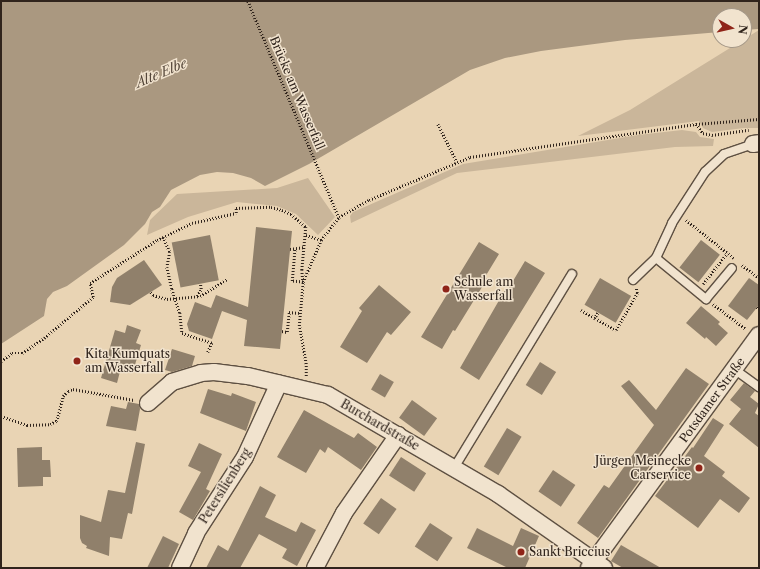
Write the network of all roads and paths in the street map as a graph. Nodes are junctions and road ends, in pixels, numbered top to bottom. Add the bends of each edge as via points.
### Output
1 (248, 1) edge
2 (759, 119) edge
3 (438, 124) dead end
4 (696, 124) junction
5 (755, 139) edge
6 (457, 162) junction
7 (678, 213) junction
8 (339, 217) junction
9 (306, 235) junction
10 (163, 237) junction
11 (321, 240) junction
12 (305, 247) junction
13 (290, 249) dead end
14 (295, 249) junction
15 (727, 253) junction
16 (656, 258) junction
17 (732, 268) dead end
18 (709, 269) dead end
19 (712, 272) junction
20 (572, 274) dead end
21 (759, 278) edge
22 (228, 279) dead end
23 (633, 280) joint
24 (303, 282) junction
25 (200, 284) dead end
26 (697, 291) junction
27 (151, 292) dead end
28 (197, 296) junction
29 (706, 299) junction
30 (175, 300) junction
31 (581, 310) dead end
32 (299, 313) junction
33 (598, 313) dead end
34 (595, 318) junction
35 (282, 331) dead end
36 (754, 333) edge
37 (199, 334) dead end
38 (198, 338) junction
39 (208, 352) dead end
40 (1, 361) edge
41 (734, 369) junction
42 (279, 383) junction
43 (759, 387) edge
44 (303, 388) junction
45 (148, 403) joint
46 (1, 416) edge
47 (398, 435) junction
48 (454, 468) junction
49 (595, 566) edge
50 (180, 568) edge
51 (315, 568) edge

1 - 8 path, Brücke am Wasserfall
2 - 4 path
3 - 6 path
4 - 5 path via 703,133
4 - 6 path via 470,157
5 - 7 lane via 724,154 705,172
6 - 8 path via 388,190
7 - 15 path
7 - 16 lane
8 - 11 path
9 - 10 path via 306,227 282,210 236,208 236,213 192,223
9 - 11 path
9 - 12 path
10 - 30 path via 170,252 167,267
10 - 40 path via 90,283 93,297 44,338 22,353 12,353
11 - 24 path
12 - 14 path
12 - 24 path
13 - 14 path
14 - 24 path via 292,281
15 - 19 path
15 - 21 path
16 - 23 lane
16 - 26 lane
17 - 29 lane
18 - 19 path
19 - 26 path
20 - 48 lane
22 - 28 path
23 - 34 path via 637,293 616,330
24 - 32 path
25 - 28 path via 201,289
26 - 29 lane
27 - 30 path via 153,295
28 - 30 path
29 - 36 path
30 - 38 path via 180,313 182,333
31 - 34 path
32 - 35 path via 289,312 287,332
32 - 44 path via 300,343 306,372
33 - 34 path
36 - 41 street, Potsdamer Straße
37 - 38 path
38 - 39 path via 212,343
41 - 43 lane
41 - 49 street, Potsdamer Straße
42 - 44 street, Burchardstraße
42 - 45 street, Burchardstraße via 226,372 201,373 172,382
42 - 50 street, Petersilienberg via 245,457 196,533
44 - 47 street, Burchardstraße via 328,395
45 - 46 path via 73,389 68,390 63,396 58,416 52,424 28,425
47 - 48 street, Burchardstraße
47 - 51 street via 344,513
48 - 49 street, Burchardstraße via 498,494

